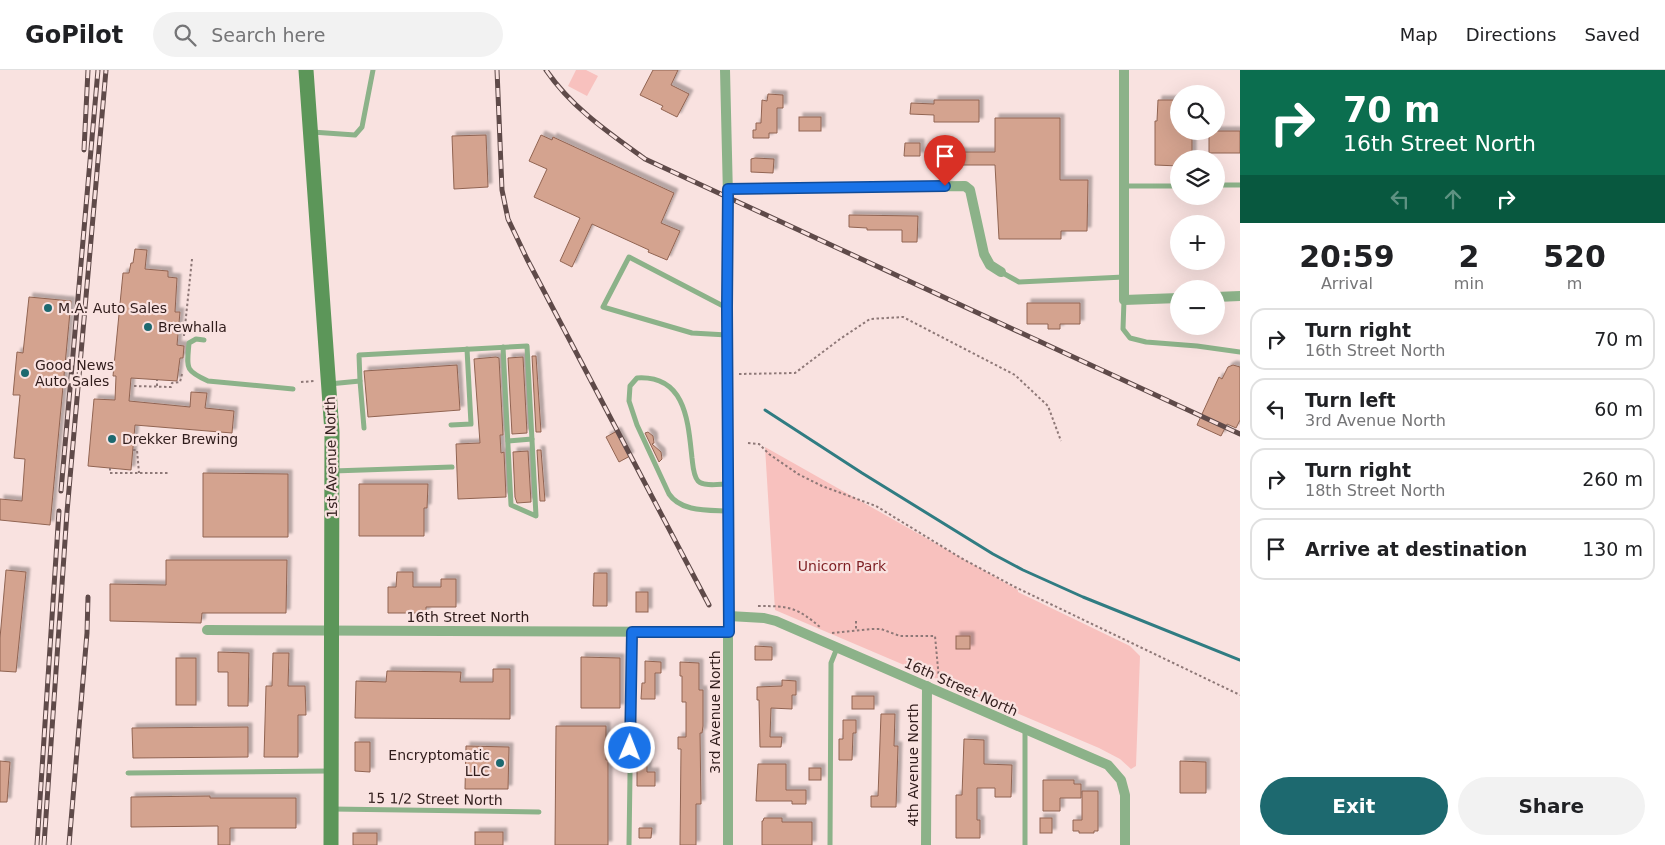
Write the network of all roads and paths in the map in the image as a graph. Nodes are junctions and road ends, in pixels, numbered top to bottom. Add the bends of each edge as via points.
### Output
1 (306, 70) edge
2 (373, 70) edge
3 (725, 70) edge
4 (1124, 70) edge
5 (311, 132) junction
6 (1225, 185) edge
7 (1240, 185) edge
8 (1124, 186) junction
9 (1170, 186) edge
10 (728, 189) junction
11 (192, 259) dead end
12 (1001, 272) joint
13 (1124, 277) junction
14 (1240, 296) edge
15 (1225, 297) edge
16 (1170, 298) edge
17 (1124, 300) junction
18 (727, 308) junction
19 (184, 328) junction
20 (727, 335) junction
21 (184, 337) dead end
22 (194, 340) junction
23 (204, 340) dead end
24 (503, 347) junction
25 (467, 349) junction
26 (1240, 352) edge
27 (182, 373) dead end
28 (727, 375) junction
29 (157, 380) dead end
30 (360, 381) junction
31 (301, 382) dead end
32 (322, 383) junction
33 (134, 386) dead end
34 (157, 386) junction
35 (293, 389) dead end
36 (451, 425) dead end
37 (364, 428) dead end
38 (532, 439) junction
39 (508, 441) junction
40 (1061, 441) dead end
41 (748, 443) dead end
42 (133, 450) dead end
43 (110, 468) dead end
44 (452, 468) dead end
45 (333, 471) junction
46 (139, 473) junction
47 (168, 473) dead end
48 (728, 484) junction
49 (728, 511) junction
50 (750, 606) dead end
51 (729, 616) junction
52 (856, 621) dead end
53 (207, 630) dead end
54 (332, 630) junction
55 (856, 630) junction
56 (632, 632) junction
57 (729, 632) junction
58 (837, 648) junction
59 (927, 686) junction
60 (940, 691) junction
61 (1240, 695) edge
62 (1025, 730) junction
63 (331, 771) junction
64 (128, 773) dead end
65 (331, 808) junction
66 (539, 812) dead end
67 (1125, 841) edge
68 (331, 845) edge
69 (629, 845) edge
70 (728, 845) edge
71 (830, 845) edge
72 (926, 845) edge
73 (1025, 845) edge

1 - 5 street, 1st Avenue North
2 - 5 lane via 362,127 355,135
3 - 10 street, 3rd Avenue North
4 - 8 street
5 - 32 street, 1st Avenue North
6 - 7 lane
8 - 9 lane
8 - 13 street
10 - 12 street via 965,186 970,190 984,254 990,265
10 - 18 street, 3rd Avenue North
11 - 19 path
12 - 13 lane via 1018,282
13 - 17 street
14 - 15 street
16 - 17 street
17 - 26 lane via 1123,329 1130,338
18 - 20 street, 3rd Avenue North
18 - 20 lane via 629,257 603,307 692,333
19 - 21 path
19 - 22 path via 194,330
20 - 28 street, 3rd Avenue North
22 - 23 lane
22 - 35 lane via 188,343 187,365 190,372 208,381
24 - 25 lane
24 - 38 lane via 527,346
24 - 39 lane
25 - 30 lane via 359,355
25 - 36 lane via 471,424
27 - 34 path via 180,382 172,383 171,387
28 - 40 path via 795,373 870,319 903,317 1015,375 1048,406
28 - 48 street, 3rd Avenue North
29 - 34 path
30 - 32 lane
30 - 37 lane
31 - 32 path
32 - 45 street, 1st Avenue North
33 - 34 path
38 - 39 lane
38 - 39 lane via 536,516 512,505
41 - 61 path via 760,444 798,474 822,486 876,506 961,558 1015,586
42 - 46 path via 137,450
43 - 46 path via 110,473
44 - 45 lane
45 - 54 street, 1st Avenue North
46 - 47 path
48 - 49 street, 3rd Avenue North
48 - 49 lane via 708,484 697,480 688,424 679,397 658,379 638,378 630,386 629,400 668,494 686,507
49 - 51 street, 3rd Avenue North
50 - 55 path via 789,607 831,633
51 - 57 street, 3rd Avenue North
51 - 58 street, 16th Street North via 776,621
52 - 55 path
53 - 54 street, 16th Street North
54 - 56 street, 16th Street North
54 - 63 street, 1st Avenue North
55 - 60 path via 881,629 900,636 935,636
56 - 57 street, 16th Street North
56 - 69 lane
57 - 70 street, 3rd Avenue North
58 - 59 street, 16th Street North
58 - 71 lane via 831,663
59 - 60 street, 16th Street North
59 - 72 street, 4th Avenue North
60 - 62 street, 16th Street North
62 - 67 street, 16th Street North via 1108,765 1120,780 1125,795
62 - 73 lane
63 - 64 lane
63 - 65 street, 1st Avenue North
65 - 66 lane, 15 1/2 Street North
65 - 68 street, 1st Avenue North

